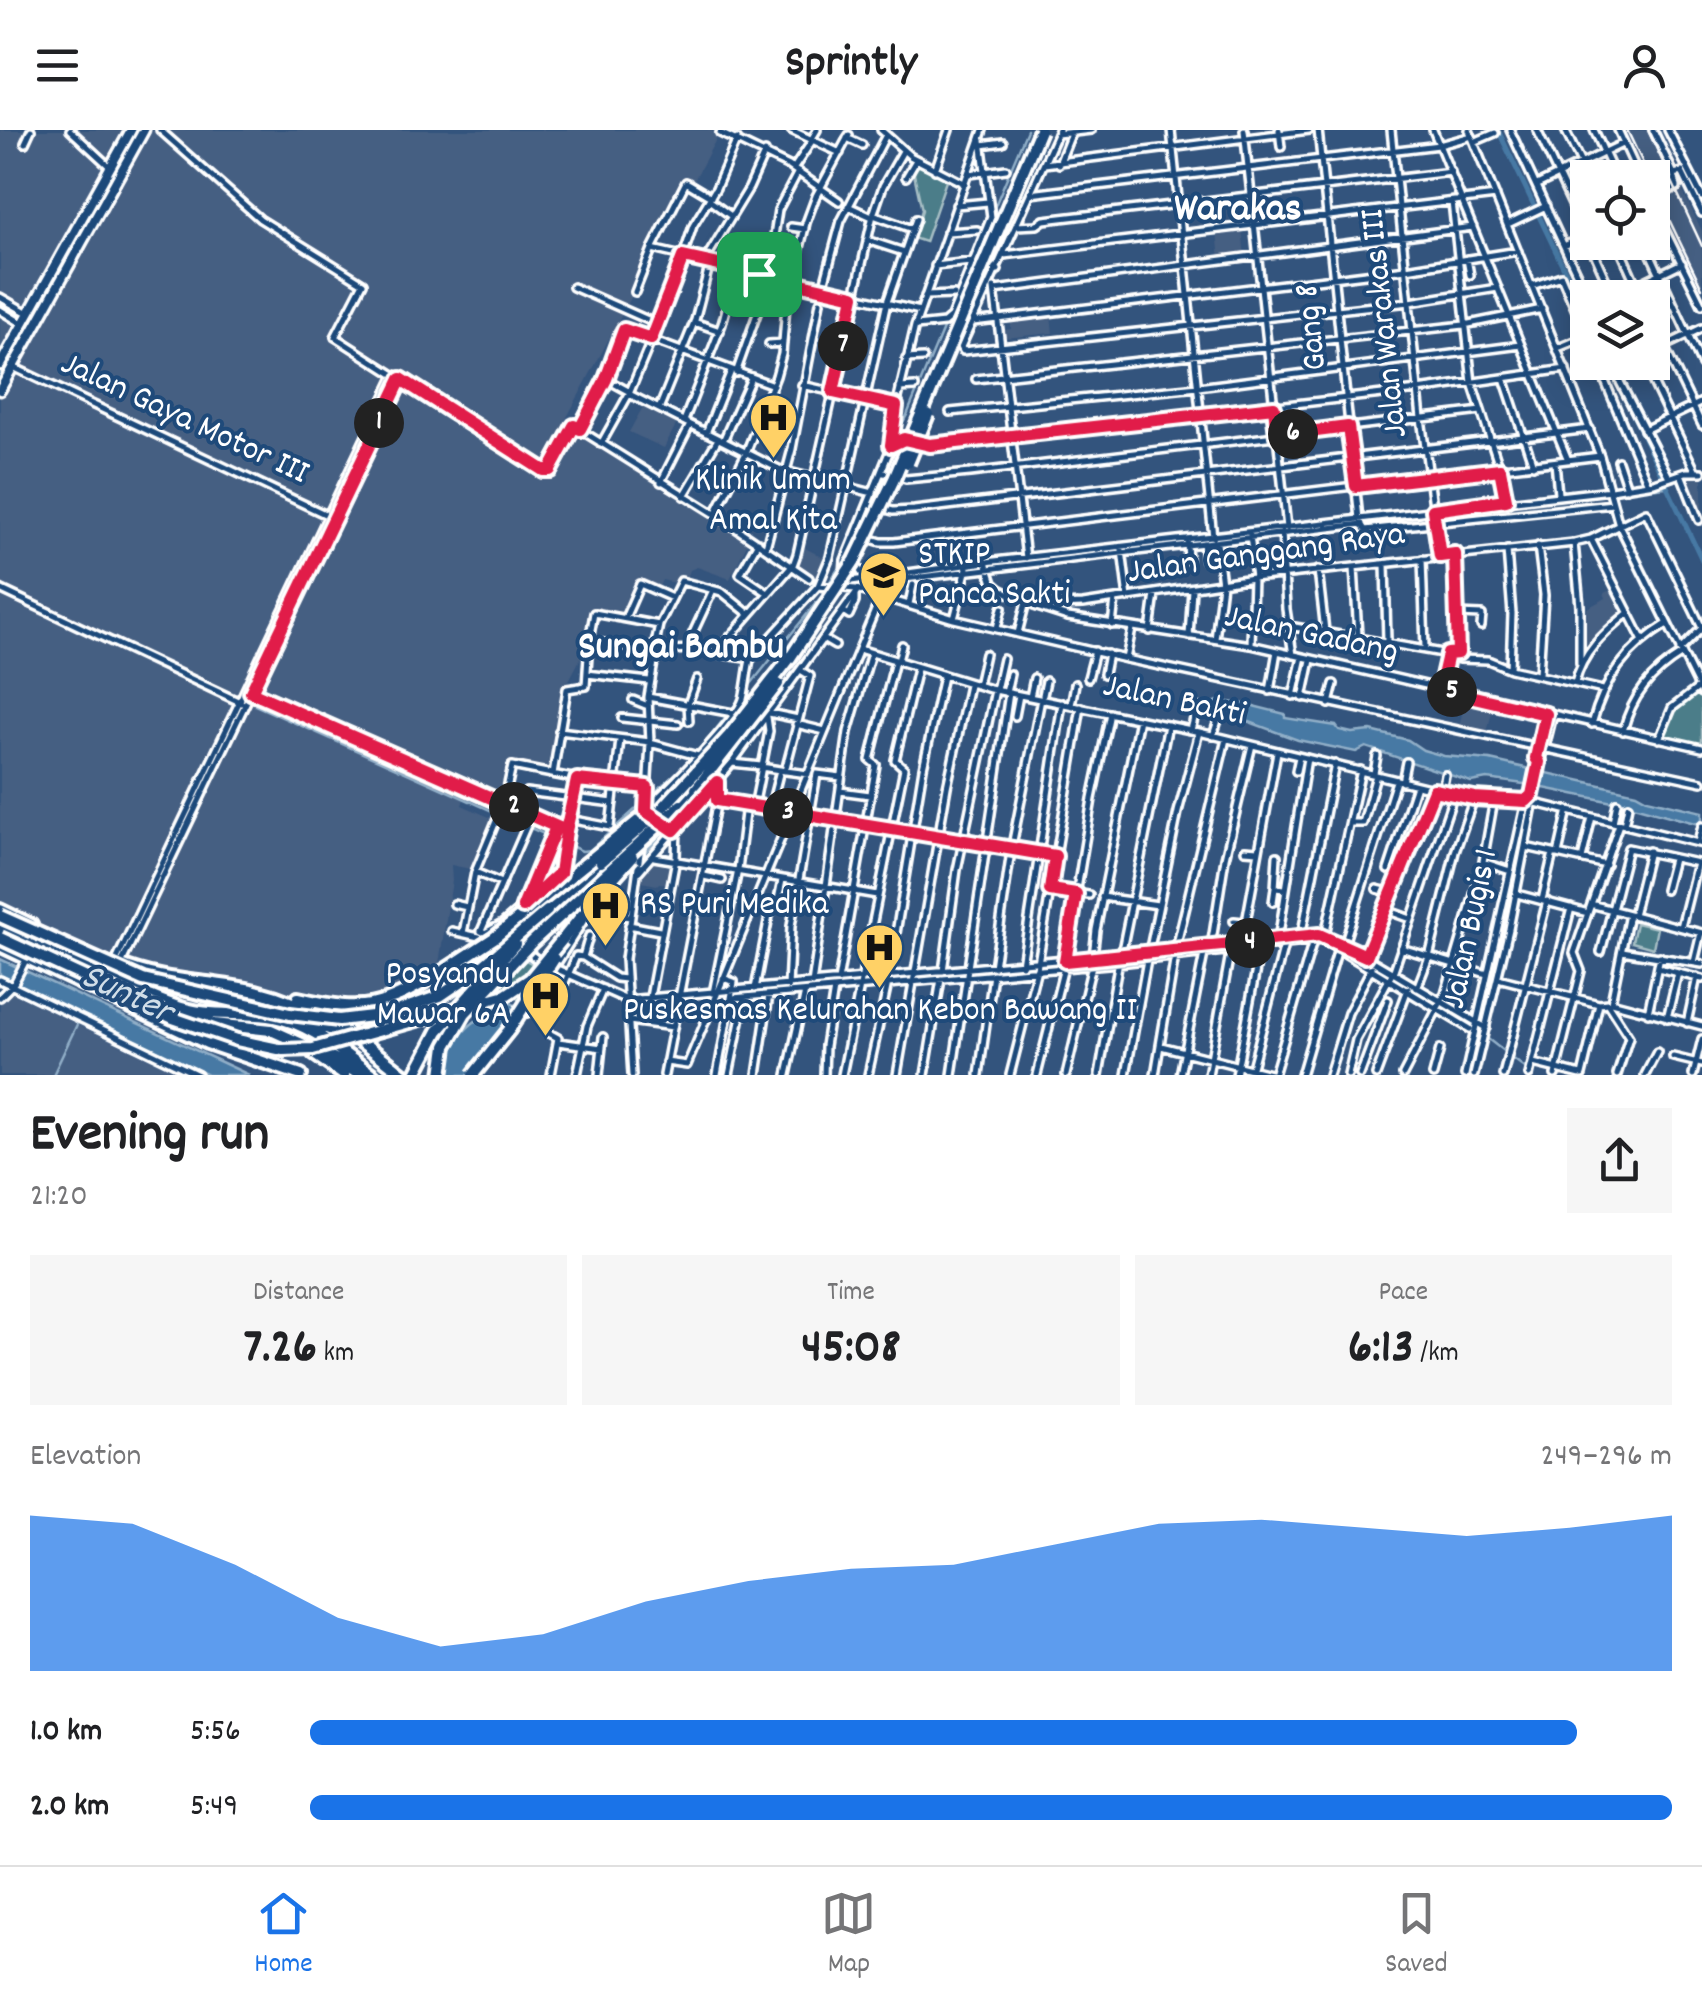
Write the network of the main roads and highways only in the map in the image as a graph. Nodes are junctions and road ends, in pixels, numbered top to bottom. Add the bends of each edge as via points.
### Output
1 (130, 130) edge
2 (144, 130) edge
3 (1048, 131) edge
4 (0, 365) edge
5 (0, 390) edge
6 (678, 791) junction
7 (682, 805) junction
8 (547, 910) junction
9 (0, 913) edge
10 (0, 924) edge
11 (0, 938) edge
12 (562, 940) junction
13 (110, 981) junction
14 (256, 991) junction
15 (275, 1017) junction
16 (302, 1044) junction
17 (374, 1050) junction
18 (301, 1075) edge
19 (344, 1075) edge
20 (360, 1075) edge
21 (373, 1075) edge
22 (404, 1075) edge
23 (415, 1075) edge
24 (442, 1075) edge
25 (473, 1075) edge

1 - 4 main road
2 - 5 main road
3 - 6 highway, bridge via 1018,183 862,548 783,667
3 - 7 highway, bridge via 874,542 783,678
6 - 8 highway, bridge
6 - 14 highway, bridge via 494,938 425,982 356,1009
7 - 12 highway, bridge
7 - 24 highway, bridge via 544,930 465,1013 446,1046
8 - 9 highway, bridge via 440,996 389,1014 339,1020 143,980
8 - 23 highway, bridge via 438,1030
9 - 14 highway via 118,964
10 - 13 highway
11 - 12 highway, bridge via 188,1024 258,1046 303,1051 506,995 530,979
11 - 13 highway, bridge
11 - 18 highway via 26,962 207,1043
12 - 25 highway, bridge via 536,991
13 - 15 highway via 190,1010
13 - 16 highway via 186,1018 259,1027
14 - 17 highway via 318,1013
15 - 17 highway via 314,1023
15 - 21 highway via 328,1039
16 - 19 highway
16 - 20 highway
17 - 22 highway

